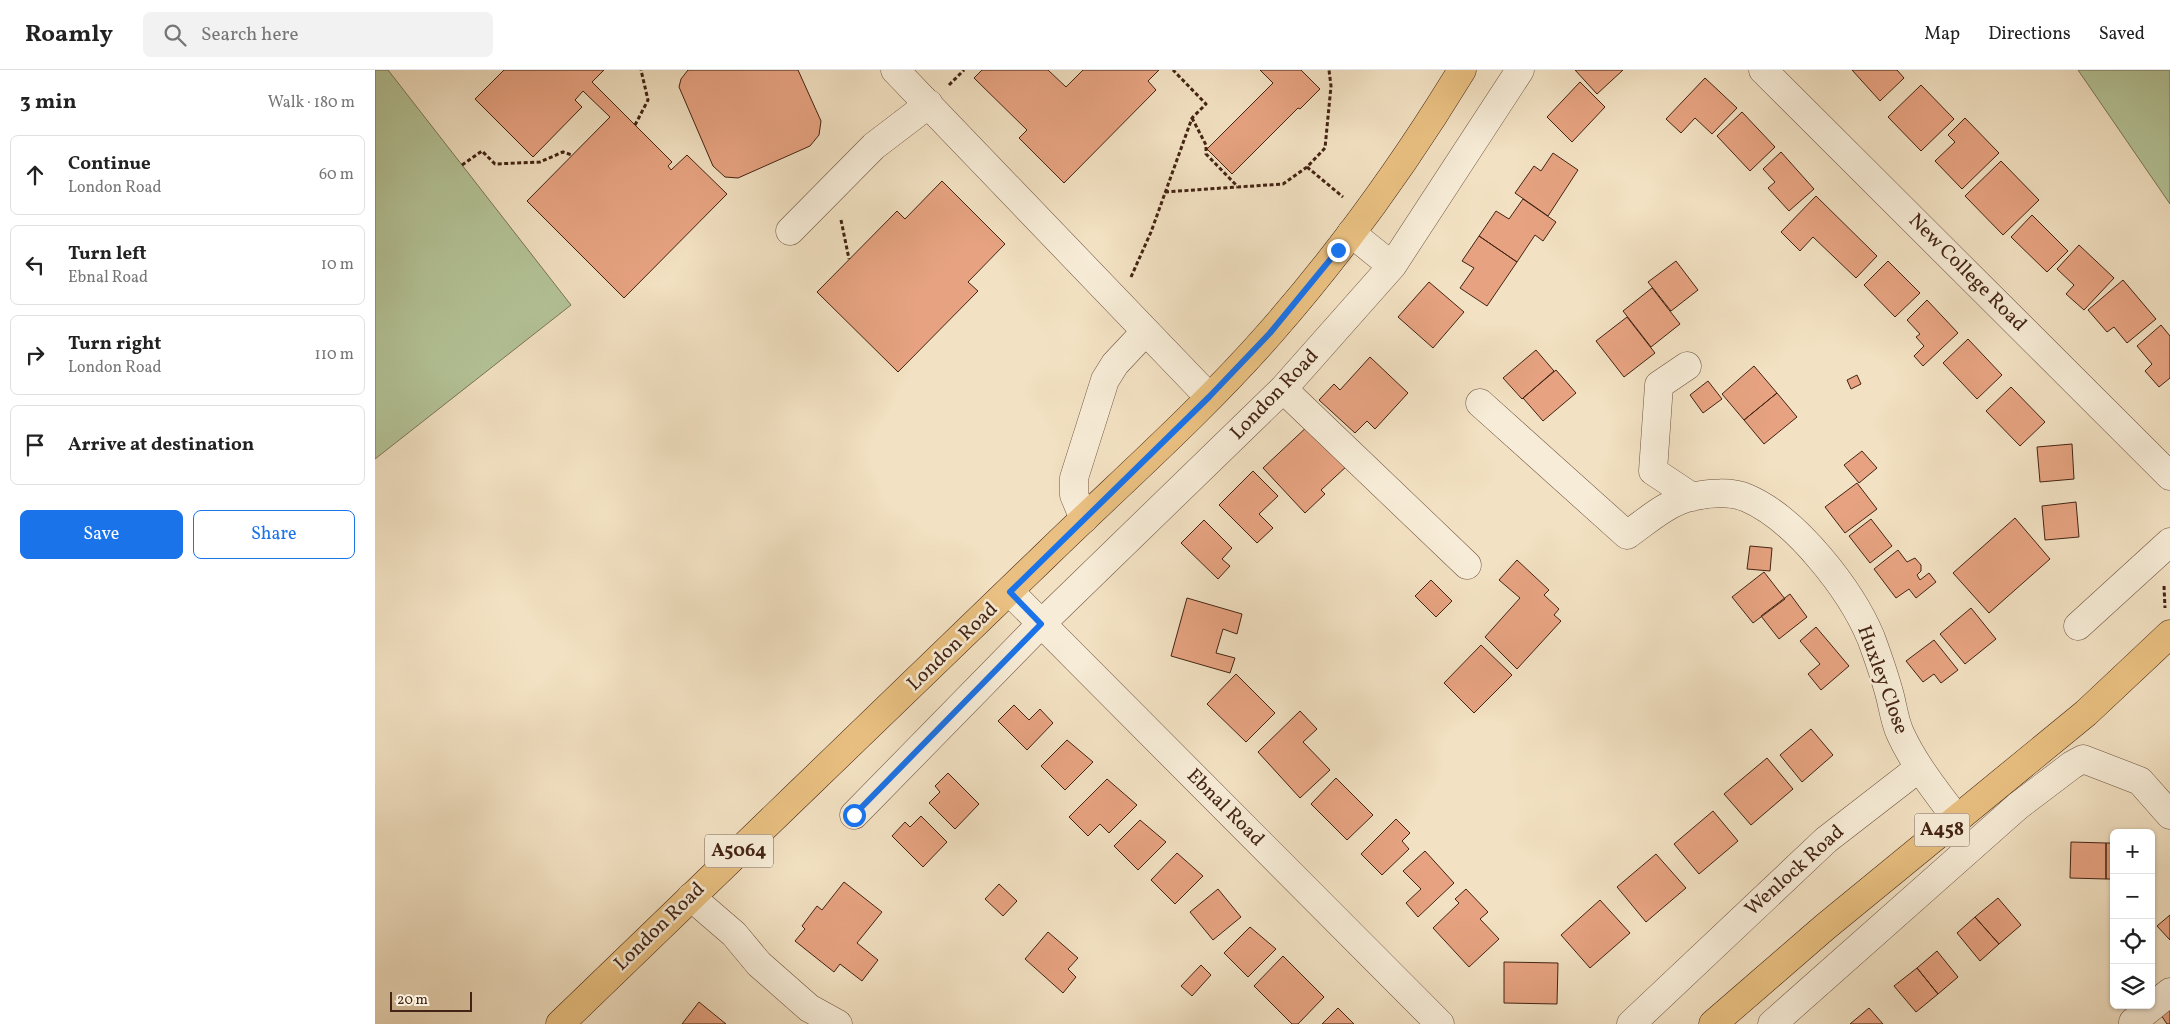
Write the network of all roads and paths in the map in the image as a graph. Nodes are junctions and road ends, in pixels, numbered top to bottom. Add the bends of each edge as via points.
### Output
1 (641, 70) edge
2 (895, 70) edge
3 (1173, 70) edge
4 (1329, 70) edge
5 (1462, 70) edge
6 (1520, 70) edge
7 (1763, 70) edge
8 (929, 104) junction
9 (1192, 118) junction
10 (635, 125) dead end
11 (572, 155) dead end
12 (462, 165) dead end
13 (1307, 167) junction
14 (1238, 187) junction
15 (1165, 192) junction
16 (1358, 223) junction
17 (790, 231) dead end
18 (1392, 266) junction
19 (1116, 298) junction
20 (1145, 332) junction
21 (1687, 366) dead end
22 (1283, 389) junction
23 (1209, 397) junction
24 (1480, 403) dead end
25 (2170, 476) edge
26 (1692, 496) junction
27 (1084, 519) junction
28 (2170, 542) edge
29 (1467, 565) dead end
30 (1010, 592) junction
31 (1041, 624) junction
32 (2078, 626) dead end
33 (2170, 634) edge
34 (1919, 768) junction
35 (854, 815) dead end
36 (2170, 815) edge
37 (1956, 818) junction
38 (691, 897) junction
39 (2170, 992) edge
40 (2133, 1022) dead end
41 (560, 1024) edge
42 (838, 1024) edge
43 (1440, 1024) edge
44 (1631, 1024) edge
45 (1713, 1024) edge
46 (1772, 1024) edge

1 - 10 path via 648,100
2 - 8 street
3 - 9 path via 1206,104
4 - 13 path via 1331,86 1325,148
5 - 16 main road, London Road / A5064
6 - 18 street, London Road
7 - 25 street, New College Road
8 - 17 street via 873,146
8 - 19 street
9 - 14 path via 1206,145 1206,154
9 - 15 path
11 - 12 path via 563,152 541,162 495,164 482,151
13 - 14 path via 1283,184
13 - 16 path
14 - 15 path
15 - 19 path via 1133,274
16 - 18 street
16 - 23 main road, London Road / A5064 via 1270,333
18 - 22 street, London Road
19 - 20 street
20 - 23 street
20 - 27 street via 1115,364 1105,380 1074,478 1074,495
21 - 26 street via 1659,385 1653,471
22 - 29 street
22 - 31 street, London Road
23 - 27 main road, London Road / A5064
24 - 26 street, Huxley Close via 1627,535 1671,503
26 - 34 street, Huxley Close via 1718,493 1746,497 1793,528 1816,553 1856,611 1870,638 1899,731
27 - 30 main road, London Road / A5064
28 - 32 street
30 - 31 street, Ebnal Road
30 - 38 main road, London Road / A5064
31 - 35 street, London Road
31 - 43 street, Ebnal Road
33 - 37 main road, A458 via 2086,713
34 - 37 street
34 - 44 street, Wenlock Road via 1826,840
36 - 46 street via 2140,781 2083,759 2071,765 2019,806
37 - 45 main road, A458
38 - 41 main road, London Road / A5064
38 - 42 street via 734,934 759,964 809,1008
39 - 40 street

